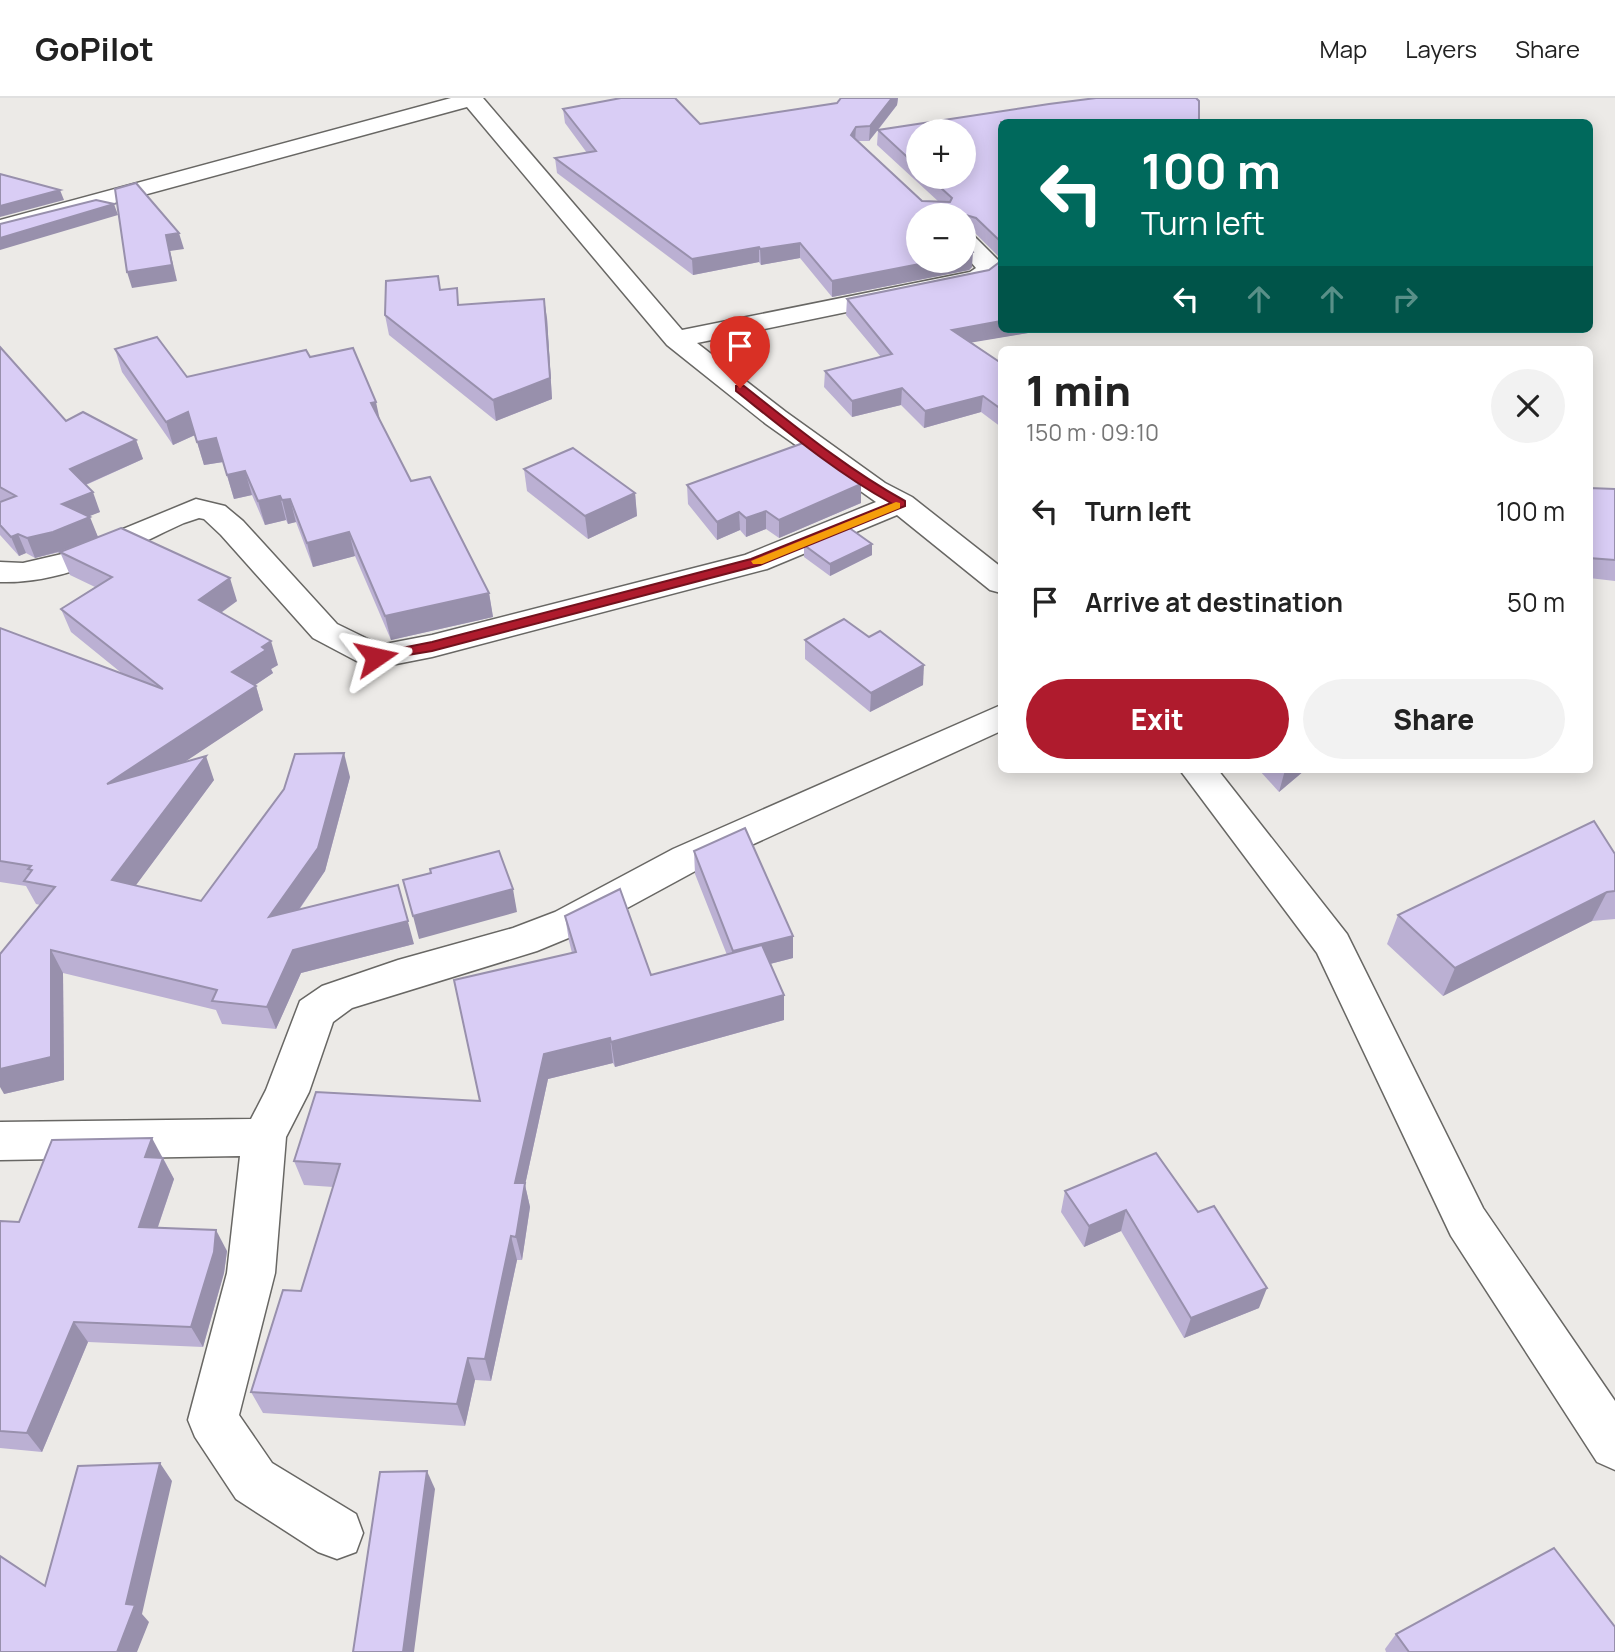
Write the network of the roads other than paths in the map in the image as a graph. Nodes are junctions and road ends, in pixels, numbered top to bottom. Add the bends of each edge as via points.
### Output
1 (472, 98) edge
2 (0, 227) edge
3 (976, 251) edge
4 (676, 339) junction
5 (901, 503) junction
6 (0, 572) edge
7 (998, 581) edge
8 (998, 718) edge
9 (1200, 773) edge
10 (264, 1137) junction
11 (0, 1141) edge
12 (1615, 1445) edge
13 (337, 1533) dead end

1 - 2 street
1 - 4 street
3 - 4 street via 988,262 989,271 978,278
4 - 5 street via 776,418 874,489
5 - 6 street via 756,562 376,657 325,631 248,543 214,512 196,508 45,570
5 - 7 street
8 - 10 street via 686,859 569,922 337,997 315,1013 287,1092
9 - 12 street via 1333,945 1467,1222
10 - 11 street
10 - 13 street via 251,1273 213,1420 254,1481

